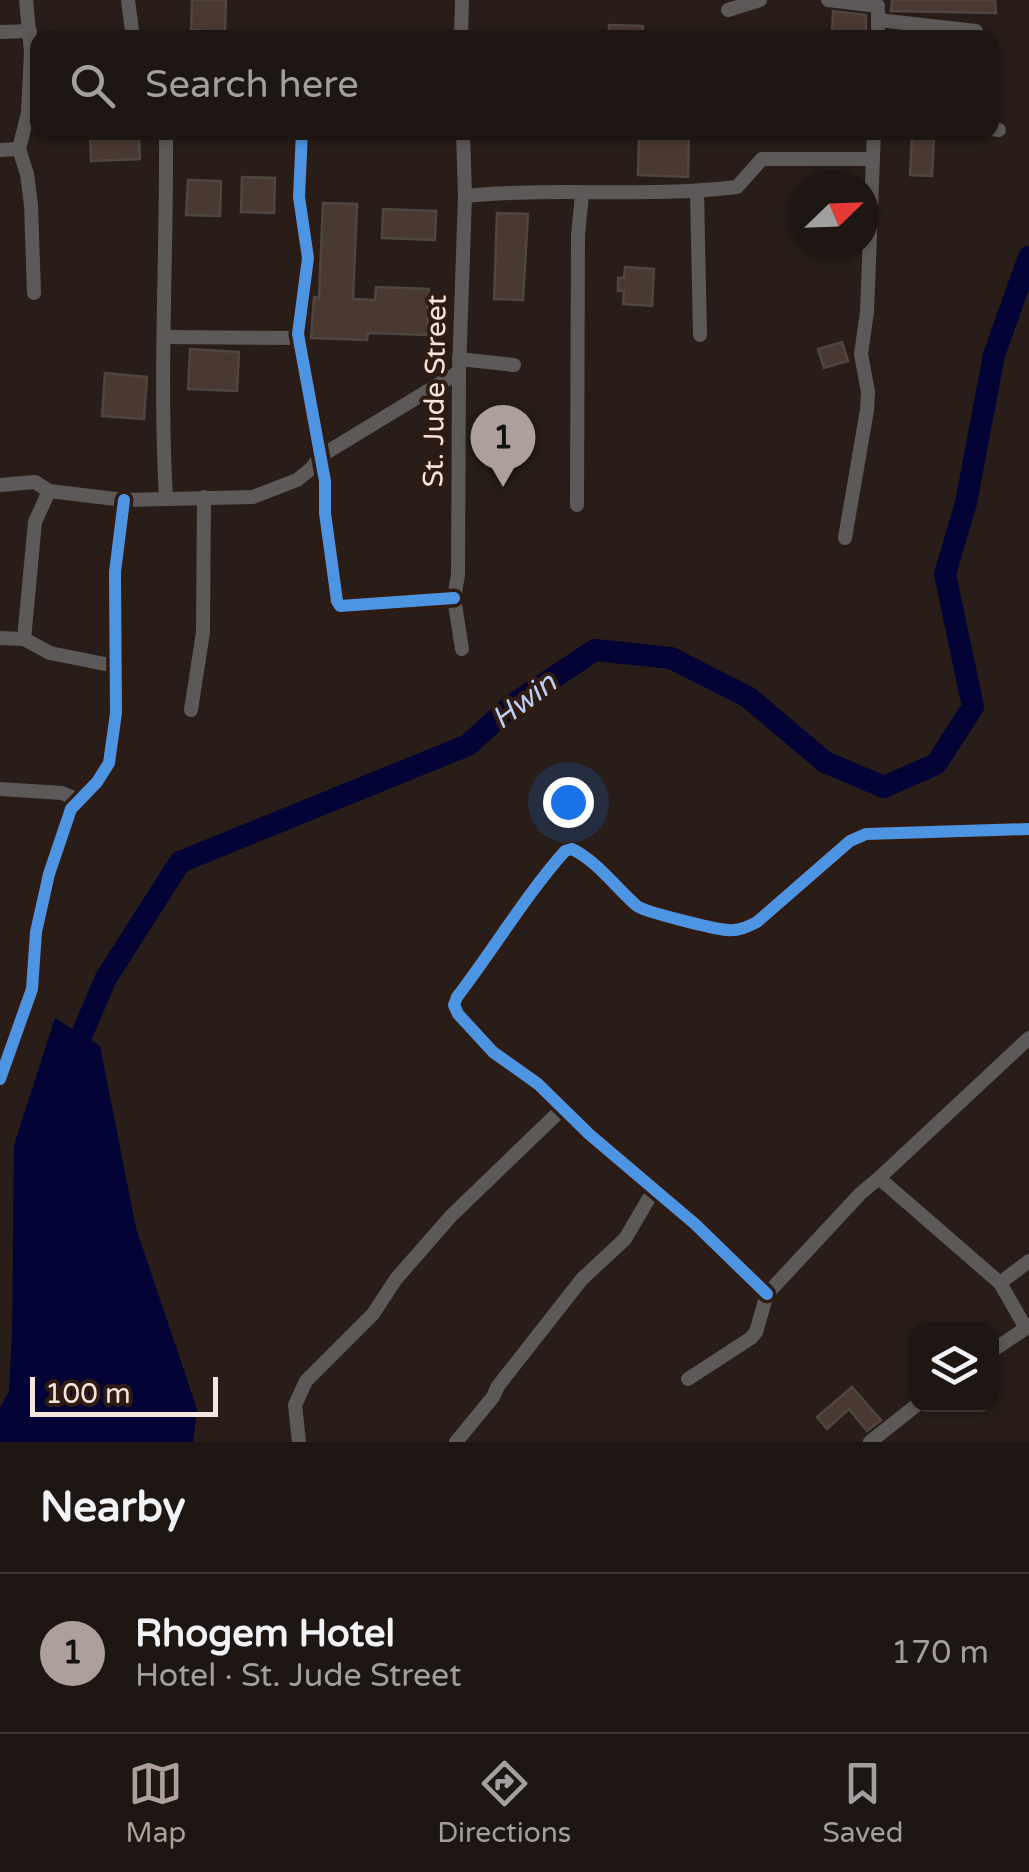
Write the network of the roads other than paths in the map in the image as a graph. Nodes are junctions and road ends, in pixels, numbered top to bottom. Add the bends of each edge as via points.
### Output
1 (26, 0) edge
2 (128, 0) edge
3 (462, 0) edge
4 (760, 0) edge
5 (828, 0) edge
6 (878, 9) edge
7 (728, 10) dead end
8 (132, 30) edge
9 (461, 30) edge
10 (972, 30) edge
11 (30, 31) joint
12 (0, 32) edge
13 (30, 93) edge
14 (166, 140) edge
15 (302, 140) edge
16 (463, 140) edge
17 (874, 140) edge
18 (19, 149) junction
19 (0, 150) edge
20 (873, 160) junction
21 (696, 192) junction
22 (582, 194) junction
23 (465, 196) junction
24 (34, 293) dead end
25 (700, 335) dead end
26 (166, 337) junction
27 (298, 338) junction
28 (514, 364) dead end
29 (459, 365) junction
30 (320, 457) junction
31 (0, 485) edge
32 (49, 491) junction
33 (204, 498) junction
34 (166, 499) junction
35 (124, 500) junction
36 (576, 505) dead end
37 (845, 538) dead end
38 (454, 598) junction
39 (0, 638) edge
40 (24, 639) junction
41 (462, 649) dead end
42 (115, 666) junction
43 (191, 710) dead end
44 (0, 789) edge
45 (79, 800) junction
46 (1029, 829) edge
47 (1029, 1038) edge
48 (0, 1079) edge
49 (562, 1109) junction
50 (879, 1178) junction
51 (655, 1188) junction
52 (1029, 1261) edge
53 (1000, 1283) junction
54 (767, 1294) junction
55 (1028, 1330) edge
56 (999, 1347) edge
57 (688, 1378) dead end
58 (909, 1411) edge
59 (298, 1442) edge
60 (456, 1442) edge
61 (870, 1442) edge

1 - 11 street
2 - 8 street
3 - 9 street
4 - 7 street
5 - 6 street
6 - 10 street
11 - 12 street
13 - 18 street
14 - 26 street
15 - 27 street via 299,197 308,258
16 - 23 street, St. Jude Street
17 - 20 street
18 - 19 street
18 - 24 street via 30,205
20 - 21 street via 762,158 737,187
20 - 37 street via 862,354 867,410
21 - 22 street
21 - 25 street
22 - 23 street
22 - 36 street
23 - 29 street, St. Jude Street
26 - 27 street
26 - 34 street
27 - 30 street
28 - 29 street
29 - 30 street
29 - 38 street, St. Jude Street
30 - 33 street via 297,480 268,493
30 - 38 street via 338,604
31 - 32 street via 35,482
32 - 35 street
32 - 40 street via 35,522
33 - 34 street
33 - 43 street via 203,632
34 - 35 street
35 - 42 street via 115,572
38 - 41 street, St. Jude Street
39 - 40 street
40 - 42 street via 50,653
42 - 45 street via 109,763
44 - 45 street
45 - 48 street via 48,874 32,989
46 - 49 street via 866,834 757,922 726,930 656,916 572,849 565,851 522,901 454,1005 492,1052
47 - 50 street
49 - 51 street
49 - 59 street via 451,1216 373,1314 306,1382 295,1405
50 - 53 street
50 - 54 street
51 - 54 street
51 - 60 street via 625,1240 556,1310
52 - 53 street
53 - 55 street
54 - 57 street via 751,1338
55 - 56 street
58 - 61 street

